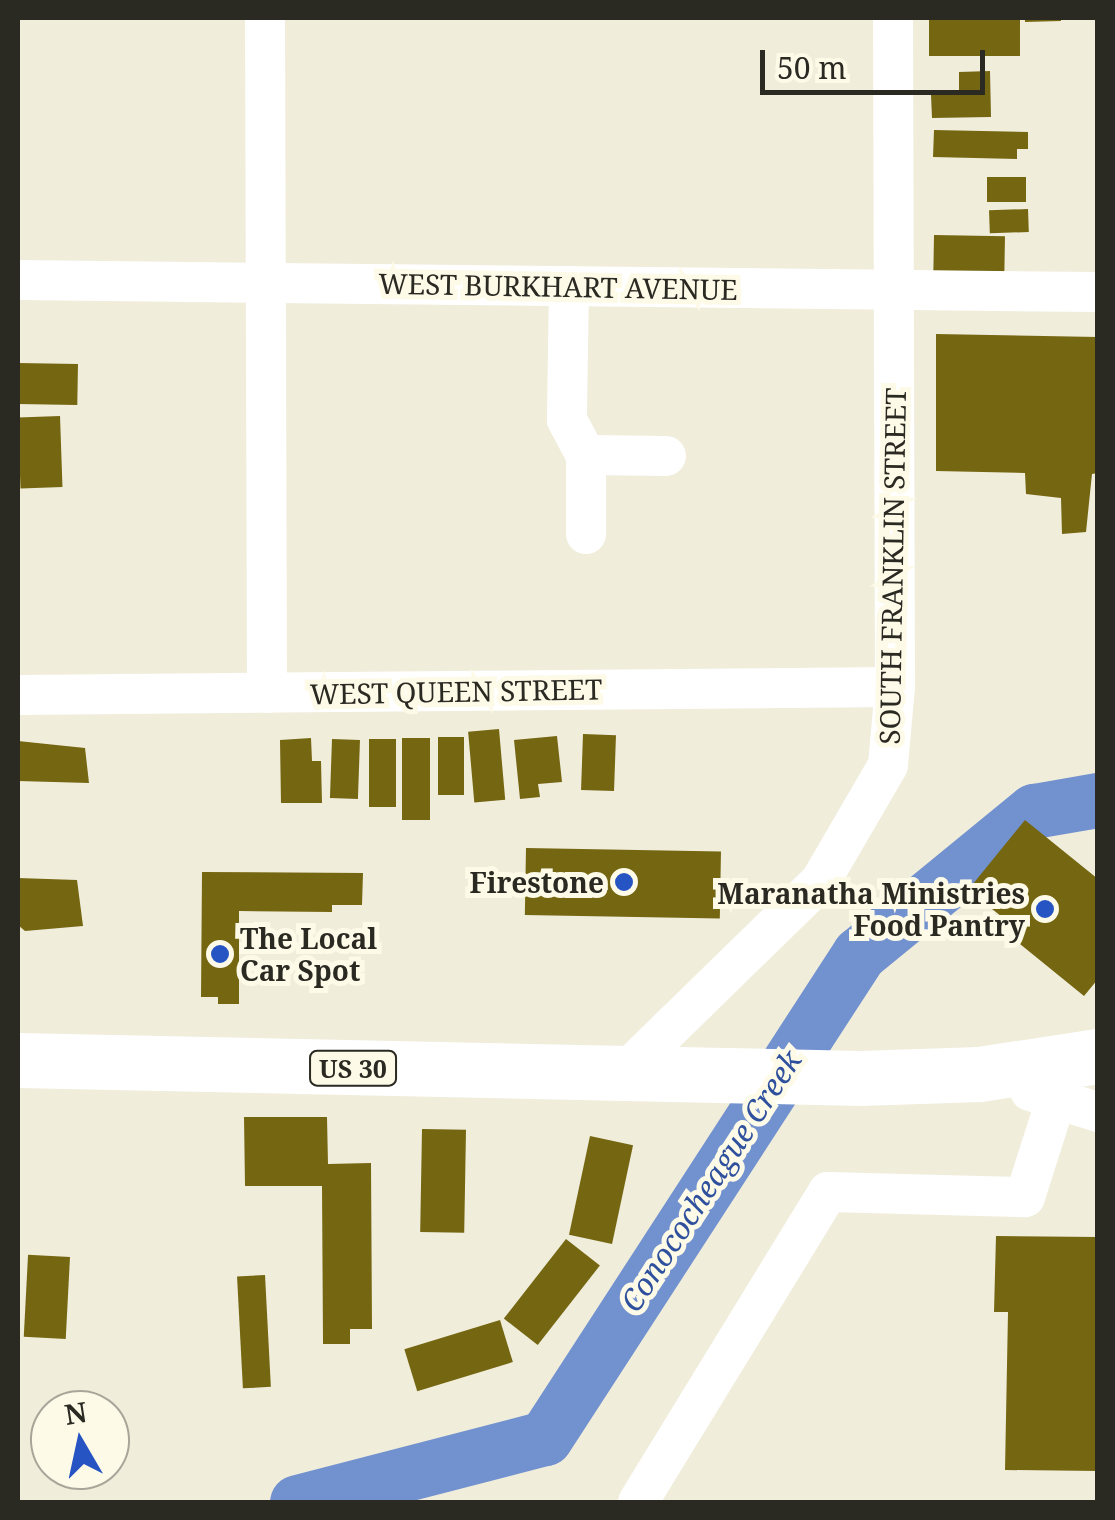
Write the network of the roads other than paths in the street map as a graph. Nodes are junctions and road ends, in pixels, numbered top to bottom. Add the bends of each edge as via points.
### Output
1 (265, 18) edge
2 (893, 18) edge
3 (18, 280) edge
4 (266, 283) junction
5 (569, 286) junction
6 (895, 290) junction
7 (1098, 292) edge
8 (586, 455) junction
9 (666, 456) dead end
10 (586, 534) dead end
11 (895, 687) junction
12 (18, 694) edge
13 (267, 694) junction
14 (1098, 1056) edge
15 (18, 1060) edge
16 (624, 1074) junction
17 (979, 1074) junction
18 (1056, 1100) junction
19 (1098, 1112) edge
20 (638, 1502) edge

1 - 4 street
2 - 6 street, SOUTH FRANKLIN STREET
3 - 4 street, WEST BURKHART AVENUE
4 - 5 street, WEST BURKHART AVENUE
4 - 13 street
5 - 6 street, WEST BURKHART AVENUE
5 - 8 street via 567,420
6 - 7 street, WEST BURKHART AVENUE
6 - 11 street, SOUTH FRANKLIN STREET
8 - 9 street
8 - 10 street
11 - 13 street, WEST QUEEN STREET
11 - 16 street, SOUTH FRANKLIN STREET via 888,764 820,882
12 - 13 street, WEST QUEEN STREET
14 - 17 highway, US 30
15 - 16 highway, US 30
16 - 17 highway, US 30
17 - 18 street
18 - 19 street
18 - 20 street via 1025,1197 828,1192

